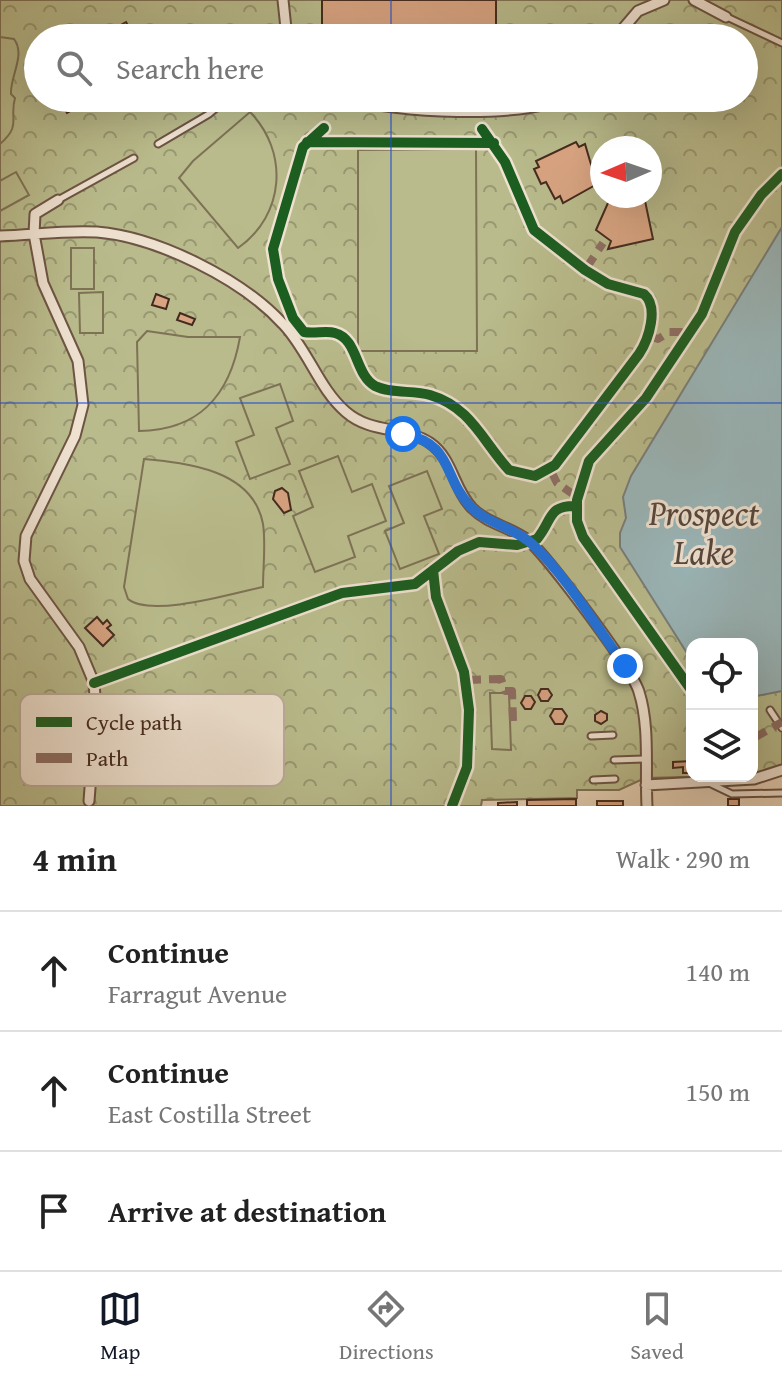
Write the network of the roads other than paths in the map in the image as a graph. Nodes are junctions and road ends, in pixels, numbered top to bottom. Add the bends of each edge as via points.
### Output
1 (283, 0) edge
2 (664, 0) edge
3 (694, 0) edge
4 (726, 17) joint
5 (286, 24) edge
6 (627, 24) edge
7 (742, 24) edge
8 (758, 31) edge
9 (782, 43) edge
10 (210, 112) edge
11 (158, 144) dead end
12 (134, 158) dead end
13 (58, 200) joint
14 (34, 234) junction
15 (0, 236) edge
16 (95, 694) edge
17 (770, 710) dead end
18 (782, 728) edge
19 (613, 735) dead end
20 (591, 736) dead end
21 (644, 759) junction
22 (614, 760) dead end
23 (782, 770) edge
24 (758, 778) edge
25 (615, 779) dead end
26 (593, 780) dead end
27 (690, 782) edge
28 (707, 782) edge
29 (646, 785) junction
30 (782, 793) edge
31 (647, 806) edge

1 - 5 street
2 - 6 street via 638,11
3 - 4 street
4 - 7 lane
8 - 9 lane
10 - 11 lane
12 - 13 lane
13 - 14 street via 35,214
14 - 15 street
14 - 16 street via 47,294 78,361 83,405 75,436 26,536 24,561 30,579 79,647
14 - 21 street via 115,234 176,255 237,286 282,323 345,412 373,427 427,441 446,460 472,507 542,554 632,676 641,702
17 - 18 lane
19 - 20 lane
21 - 22 lane
21 - 29 street
23 - 24 street
25 - 26 lane
27 - 29 street
28 - 30 lane via 732,794
29 - 31 street

